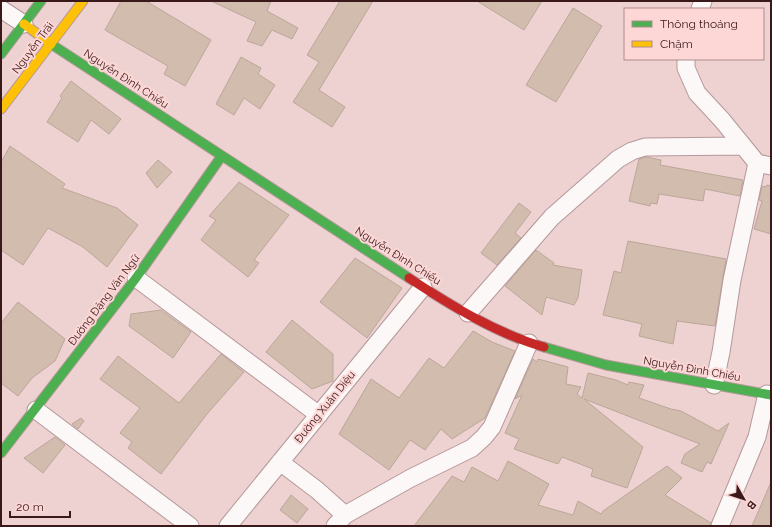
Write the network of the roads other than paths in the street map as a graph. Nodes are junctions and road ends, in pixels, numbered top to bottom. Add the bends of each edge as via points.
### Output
1 (41, 1) edge
2 (83, 1) edge
3 (1, 9) edge
4 (24, 24) junction
5 (51, 44) junction
6 (1, 54) edge
7 (686, 60) edge
8 (1, 109) edge
9 (743, 146) junction
10 (221, 157) junction
11 (764, 165) edge
12 (136, 278) junction
13 (423, 287) junction
14 (468, 313) junction
15 (529, 343) junction
16 (714, 385) junction
17 (769, 394) edge
18 (36, 410) junction
19 (319, 415) junction
20 (1, 453) edge
21 (280, 462) junction
22 (340, 520) edge
23 (190, 526) edge
24 (228, 526) edge
25 (720, 526) edge

1 - 4 street, Nguyễn Trãi
2 - 5 street, Nguyễn Trãi
3 - 4 street
4 - 5 street, Nguyễn Đình Chiểu
4 - 6 street, Nguyễn Trãi
5 - 8 street, Nguyễn Trãi
5 - 10 street, Nguyễn Đình Chiểu
7 - 9 street via 686,68 697,93
9 - 11 street
9 - 14 street via 645,147 632,151 552,217
10 - 12 street, Đường Đặng Văn Ngữ
10 - 13 street, Nguyễn Đình Chiểu
11 - 16 street via 732,280
12 - 18 street, Đường Đặng Văn Ngữ
12 - 19 street
13 - 14 street, Nguyễn Đình Chiểu
13 - 19 street, Đường Xuân Diệu
14 - 15 street, Nguyễn Đình Chiểu via 497,330
15 - 16 street, Nguyễn Đình Chiểu via 606,365
15 - 22 street via 492,427 484,437 472,448 411,478
16 - 17 street, Nguyễn Đình Chiểu
17 - 25 street via 757,437
18 - 20 street, Đường Đặng Văn Ngữ
18 - 23 street
19 - 21 street, Đường Xuân Diệu
21 - 22 street via 317,490
21 - 24 street, Đường Xuân Diệu

